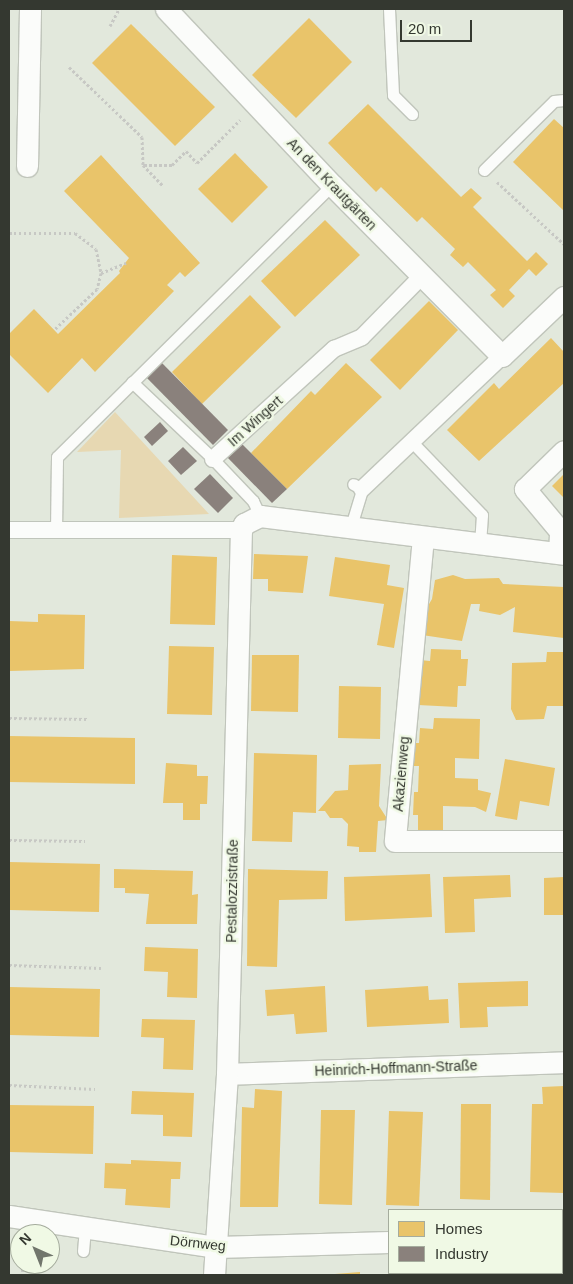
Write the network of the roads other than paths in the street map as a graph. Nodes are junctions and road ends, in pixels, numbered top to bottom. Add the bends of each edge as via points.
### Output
1 (30, 9) edge
2 (166, 9) edge
3 (389, 9) edge
4 (564, 100) edge
5 (412, 114) dead end
6 (27, 166) dead end
7 (484, 170) road end
8 (332, 185) junction
9 (422, 276) junction
10 (564, 297) edge
11 (502, 356) junction
12 (132, 382) junction
13 (412, 442) junction
14 (564, 451) edge
15 (213, 459) junction
16 (357, 486) joint
17 (260, 516) junction
18 (352, 526) junction
19 (9, 530) edge
20 (56, 530) junction
21 (241, 530) junction
22 (423, 537) junction
23 (480, 544) junction
24 (562, 554) edge
25 (564, 841) edge
26 (564, 1062) edge
27 (228, 1074) junction
28 (9, 1216) edge
29 (85, 1227) junction
30 (388, 1242) edge
31 (217, 1247) junction
32 (83, 1251) dead end
33 (214, 1275) edge

1 - 6 street
2 - 8 street, An den Krautgärten
3 - 5 lane via 393,95
4 - 7 lane via 554,101
8 - 9 street, An den Krautgärten
8 - 12 lane
9 - 11 street, An den Krautgärten
9 - 15 street, Im Wingert via 362,337 334,349
10 - 11 street
11 - 13 street
12 - 15 lane
12 - 20 lane via 57,457
13 - 16 street
13 - 23 lane via 482,515
14 - 24 street via 524,490 560,531
15 - 17 lane via 253,501
16 - 18 lane
17 - 18 street
17 - 21 street via 244,524
18 - 22 street
19 - 20 street
20 - 21 street
21 - 27 street, Pestalozzistraße
22 - 23 street
22 - 25 street, Akazienweg via 395,841
23 - 24 street
26 - 27 street, Heinrich-Hoffmann-Straße
27 - 31 street, Pestalozzistraße
28 - 29 street, Dörnweg
29 - 31 street, Dörnweg
29 - 32 lane
30 - 31 street, Dörnweg
31 - 33 street, Pestalozzistraße

